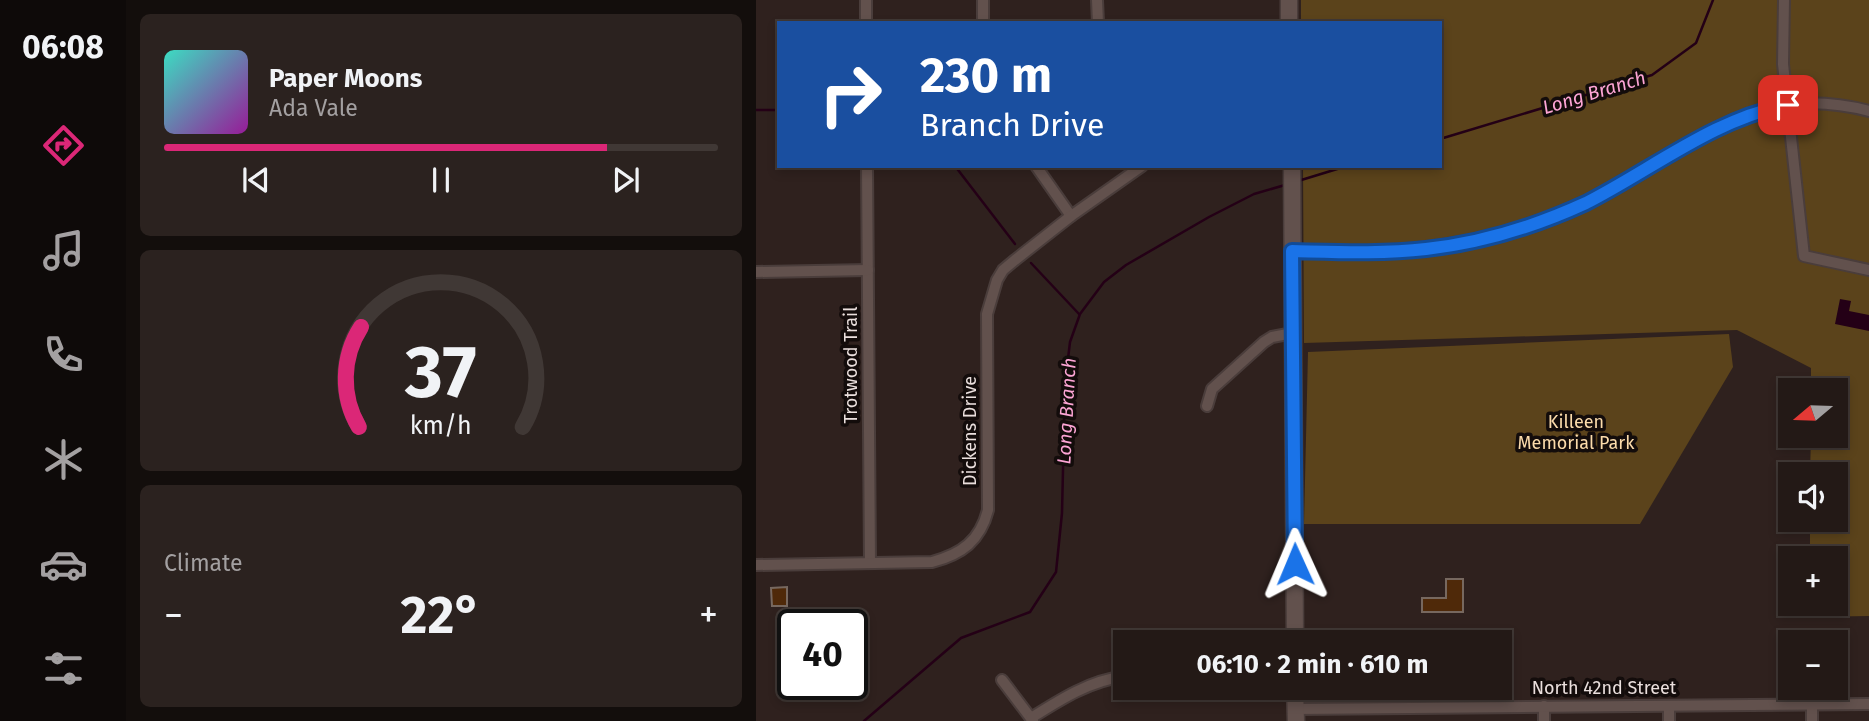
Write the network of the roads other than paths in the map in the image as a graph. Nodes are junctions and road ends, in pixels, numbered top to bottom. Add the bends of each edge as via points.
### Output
1 (866, 0) edge
2 (983, 0) edge
3 (1097, 0) edge
4 (1289, 0) edge
5 (1784, 0) edge
6 (866, 21) edge
7 (984, 21) edge
8 (1097, 21) edge
9 (1289, 21) edge
10 (1788, 105) junction
11 (1869, 111) edge
12 (867, 168) edge
13 (1037, 168) edge
14 (1139, 168) edge
15 (1292, 168) edge
16 (1072, 216) junction
17 (1292, 251) junction
18 (1869, 270) edge
19 (868, 271) junction
20 (756, 272) edge
21 (1293, 333) junction
22 (1207, 406) dead end
23 (870, 563) junction
24 (756, 565) edge
25 (1295, 630) edge
26 (1113, 679) edge
27 (1002, 680) dead end
28 (1812, 700) edge
29 (1812, 704) junction
30 (1869, 704) edge
31 (1544, 706) junction
32 (1669, 706) junction
33 (1419, 708) junction
34 (1296, 715) edge
35 (1032, 720) edge
36 (1420, 721) edge
37 (1544, 721) edge
38 (1669, 721) edge
39 (1812, 721) edge

1 - 6 street
2 - 7 street
3 - 8 street
4 - 9 street
5 - 10 street
10 - 11 street via 1833,104
10 - 17 street via 1742,117 1586,203 1500,234 1403,251
10 - 18 street via 1804,256
12 - 19 street, Trotwood Trail
13 - 16 street
14 - 16 street, Dickens Drive
15 - 17 street
16 - 23 street, Dickens Drive via 1003,270 990,298 985,523 968,547 951,557 932,562
17 - 21 street
19 - 20 street
19 - 23 street, Trotwood Trail
21 - 22 street via 1264,342 1212,389
21 - 25 street
23 - 24 street, Dickens Drive
26 - 35 street via 1077,690
27 - 35 street
28 - 29 street
29 - 30 street, North 42nd Street
29 - 32 street, North 42nd Street
29 - 39 street
31 - 32 street, North 42nd Street
31 - 33 street, North 42nd Street
31 - 37 street
32 - 38 street
33 - 34 street, North 42nd Street
33 - 36 street

